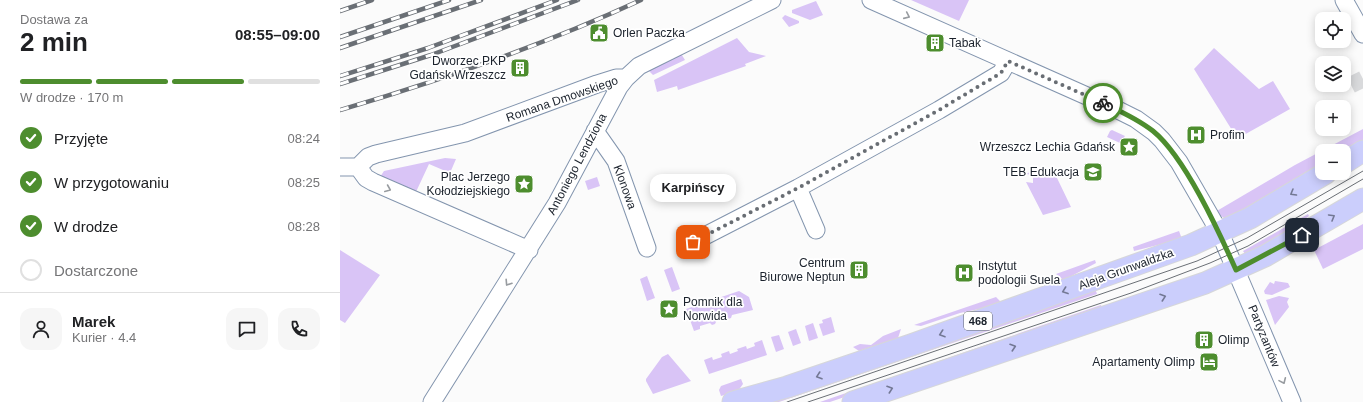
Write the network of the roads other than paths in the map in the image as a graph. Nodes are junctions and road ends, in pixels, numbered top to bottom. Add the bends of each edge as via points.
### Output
1 (772, 0) edge
2 (871, 0) edge
3 (1344, 0) edge
4 (1363, 34) edge
5 (1008, 61) junction
6 (626, 78) junction
7 (595, 131) junction
8 (1363, 151) edge
9 (1351, 159) edge
10 (340, 167) edge
11 (358, 167) junction
12 (1315, 180) edge
13 (798, 188) junction
14 (1363, 199) edge
15 (816, 230) dead end
16 (1220, 233) junction
17 (693, 242) dead end
18 (647, 248) dead end
19 (529, 250) junction
20 (1236, 270) junction
21 (432, 402) edge
22 (733, 402) edge
23 (853, 402) edge
24 (1292, 402) edge

1 - 6 street, Romana Dmowskiego via 639,66
2 -> 5 street
3 - 4 street
5 - 13 street via 996,76
5 - 16 street via 1116,109 1154,132 1179,162
6 - 7 street, Antoniego Lendziona
6 - 11 street, Romana Dmowskiego via 616,78 597,84 465,133 376,154 368,157
7 - 18 street, Klonowa via 616,161
7 - 19 street, Antoniego Lendziona
8 - 9 main road
10 - 11 street
11 -> 19 street via 366,178 373,182
12 -> 16 main road, Aleja Grunwaldzka / 468
13 - 15 street
13 - 17 street
20 -> 14 main road
16 - 20 street, Partyzantów
16 -> 22 main road, Aleja Grunwaldzka / 468 via 930,338 787,387
19 -> 21 street, Antoniego Lendziona
23 -> 20 main road via 1205,283
20 -> 24 street, Partyzantów

